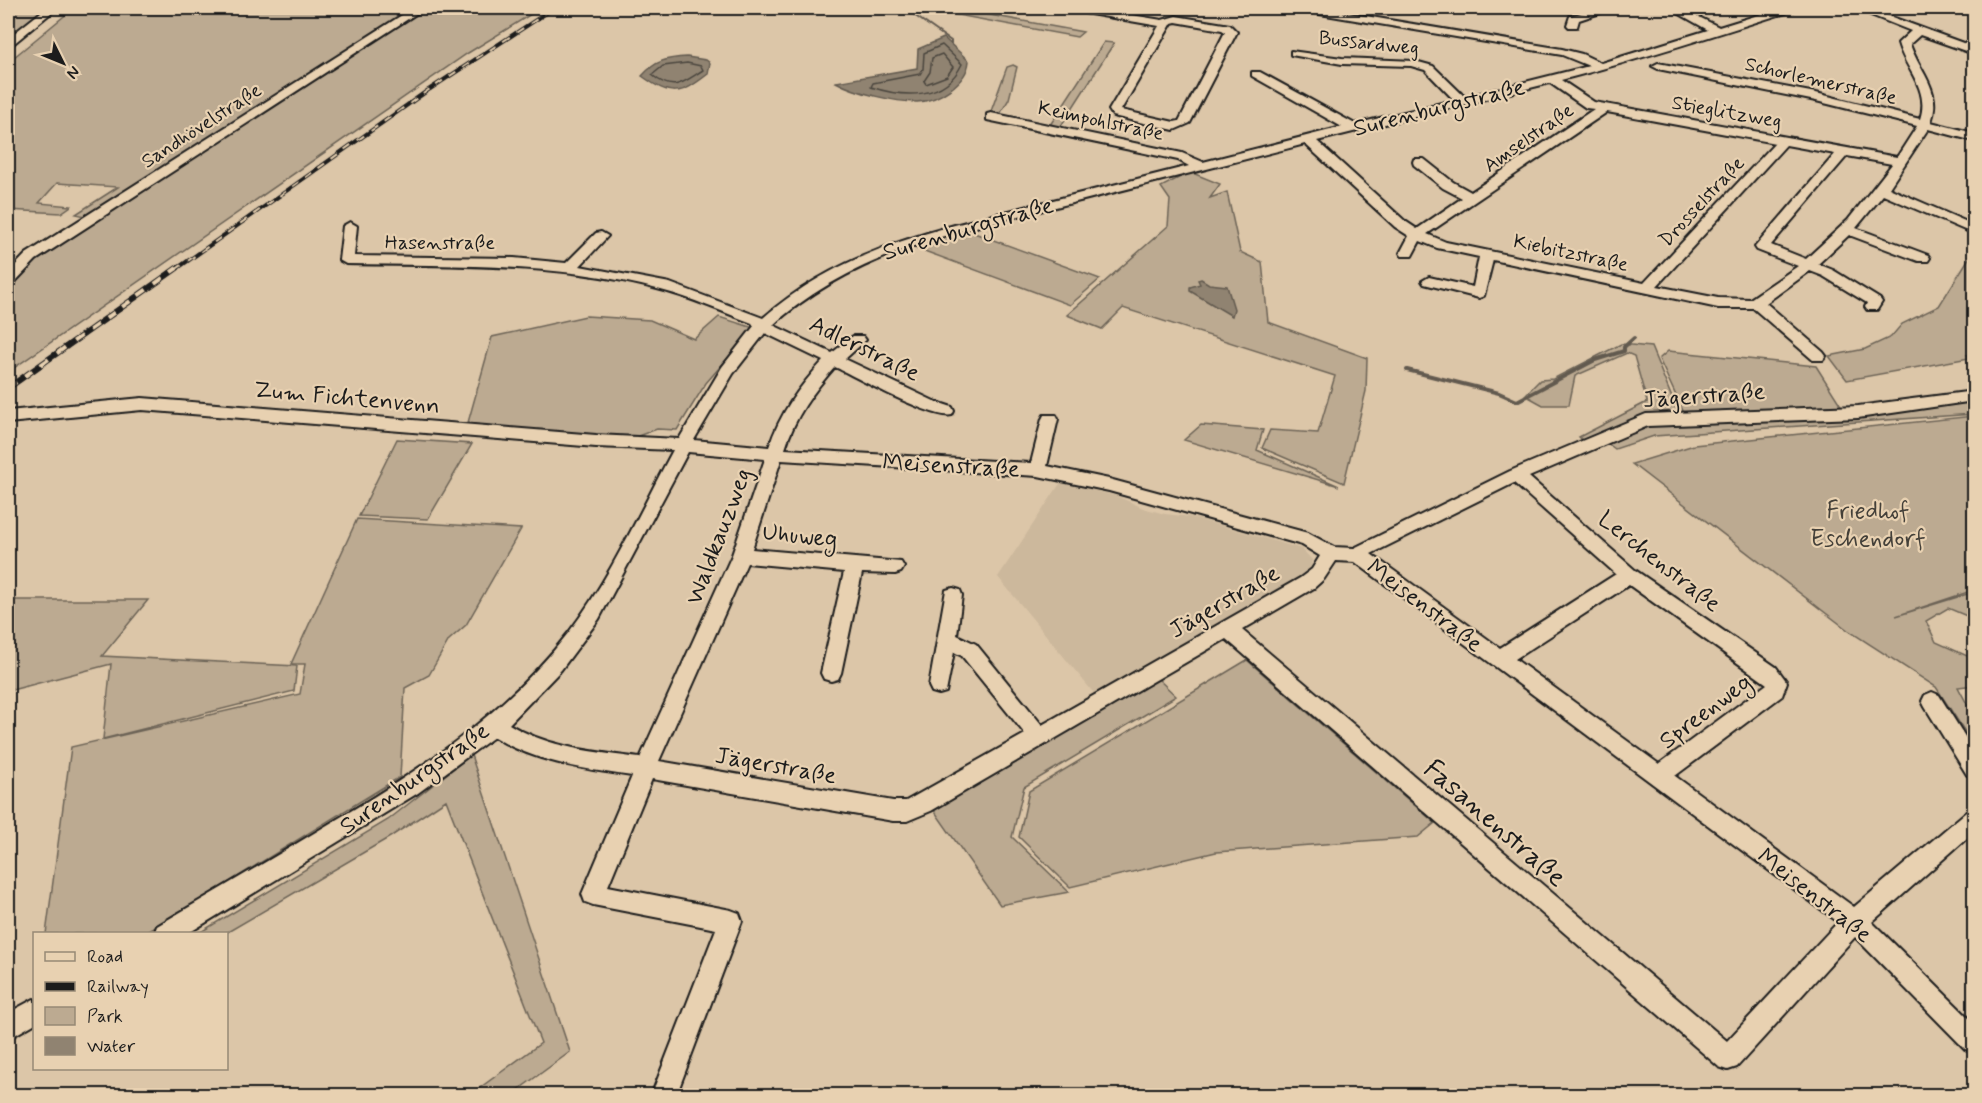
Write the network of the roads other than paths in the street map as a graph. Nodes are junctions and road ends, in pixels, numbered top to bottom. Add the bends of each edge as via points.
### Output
1 (52, 8) edge
2 (420, 8) edge
3 (1073, 8) edge
4 (1302, 8) edge
5 (1610, 8) edge
6 (1674, 8) edge
7 (1791, 8) edge
8 (1858, 8) edge
9 (1166, 24) junction
10 (1573, 25) dead end
11 (1718, 31) junction
12 (1918, 31) junction
13 (8, 43) edge
14 (1974, 51) edge
15 (1562, 52) junction
16 (1294, 53) dead end
17 (1630, 58) junction
18 (1658, 66) dead end
19 (1600, 67) junction
20 (1256, 74) dead end
21 (1552, 79) junction
22 (1463, 101) junction
23 (1604, 108) junction
24 (991, 117) dead end
25 (1925, 124) junction
26 (1352, 128) junction
27 (1974, 137) edge
28 (1308, 140) junction
29 (1784, 141) junction
30 (1844, 151) junction
31 (1419, 162) dead end
32 (1901, 162) junction
33 (1200, 166) junction
34 (1882, 190) junction
35 (1473, 199) junction
36 (350, 226) dead end
37 (1848, 230) junction
38 (1974, 230) edge
39 (1417, 235) junction
40 (601, 236) dead end
41 (1407, 253) dead end
42 (1486, 255) junction
43 (1923, 258) dead end
44 (1810, 265) junction
45 (569, 268) junction
46 (8, 281) edge
47 (1429, 281) dead end
48 (1647, 288) junction
49 (1757, 303) junction
50 (1872, 307) dead end
51 (763, 326) junction
52 (858, 339) dead end
53 (1818, 356) dead end
54 (833, 360) junction
55 (1974, 396) edge
56 (946, 411) dead end
57 (8, 417) edge
58 (1050, 419) dead end
59 (682, 446) junction
60 (775, 454) junction
61 (1038, 470) junction
62 (1516, 475) junction
63 (1331, 554) junction
64 (741, 555) junction
65 (1359, 555) junction
66 (855, 566) junction
67 (895, 567) dead end
68 (1629, 575) junction
69 (953, 595) dead end
70 (1227, 629) junction
71 (947, 639) junction
72 (1499, 659) junction
73 (831, 674) dead end
74 (1777, 681) joint
75 (939, 686) dead end
76 (1932, 701) dead end
77 (493, 725) junction
78 (1039, 736) junction
79 (646, 768) junction
80 (1974, 768) edge
81 (1658, 777) junction
82 (1974, 819) edge
83 (1855, 921) junction
84 (167, 932) edge
85 (33, 1012) edge
86 (8, 1027) edge
87 (1974, 1040) edge
88 (663, 1095) edge

1 - 13 street
2 - 46 street, Sandhövelstraße via 31,257
3 - 9 street
4 - 15 street
5 - 10 street via 1574,18
6 - 11 street
7 - 11 street, Surenburgstraße
8 - 12 street
9 - 9 street via 1115,110 1123,116 1180,125 1231,32 1203,19 1168,20
11 - 17 street, Surenburgstraße
12 - 14 street
12 - 25 street via 1904,43 1926,91 1929,103
15 - 17 street
15 - 19 street
16 - 22 street, Bussardweg via 1342,61 1411,63 1429,69
17 - 19 street, Surenburgstraße
18 - 25 street, Schorlemerstraße via 1816,97
19 - 21 street, Surenburgstraße
20 - 26 street
21 - 22 street, Surenburgstraße
21 - 23 street, Stieglitzweg via 1590,105
22 - 26 street, Surenburgstraße
23 - 29 street, Stieglitzweg
23 - 35 street, Amselstraße
24 - 33 street, Keimpohlstraße via 1182,157
25 - 27 street, Schorlemerstraße
25 - 32 street
26 - 28 street, Surenburgstraße
28 - 33 street, Surenburgstraße
28 - 39 street, Kiebitzstraße
29 - 30 street, Stieglitzweg
29 - 48 street, Drosselstraße
30 - 32 street, Stieglitzweg
30 - 44 street via 1762,247
31 - 35 street, Amselstraße
32 - 34 street
33 - 51 street, Surenburgstraße via 917,239 840,273
34 - 37 street
34 - 38 street
35 - 39 street, Amselstraße
36 - 45 street, Hasenstraße via 346,260 514,262
37 - 43 street
37 - 44 street
39 - 41 street, Amselstraße
39 - 42 street, Kiebitzstraße
40 - 45 street
42 - 47 street, Kiebitzstraße via 1479,293
42 - 48 street, Kiebitzstraße
44 - 49 street
44 - 50 street via 1875,302
45 - 51 street, Hasenstraße via 665,286 757,320
48 - 49 street, Kiebitzstraße via 1718,303
49 - 53 street
51 - 54 street, Adlerstraße
51 - 59 street, Surenburgstraße via 720,381
52 - 54 street, Waldkauzweg
54 - 56 street, Adlerstraße
54 - 60 street, Waldkauzweg via 805,391 784,426
55 - 62 street, Jägerstraße via 1858,412 1646,420
57 - 59 street, Zum Fichtenvenn via 142,404
58 - 61 street
59 - 60 street, Meisenstraße
59 - 77 street, Surenburgstraße via 599,603 557,660
60 - 61 street, Meisenstraße
60 - 64 street, Waldkauzweg
61 - 63 street, Meisenstraße via 1109,485 1308,540
62 - 65 street, Jägerstraße
62 - 68 street, Lerchenstraße
63 - 65 street, Meisenstraße
63 - 70 street, Jägerstraße via 1307,583
64 - 66 street, Uhuweg
64 - 79 street, Waldkauzweg
65 - 72 street, Meisenstraße
66 - 67 street, Uhuweg
66 - 73 street, Uhuweg
68 - 72 street
68 - 74 street, Lerchenstraße
69 - 71 street
70 - 78 street, Jägerstraße
70 - 83 street, Fasanenstraße via 1728,1058
71 - 75 street
71 - 78 street via 969,650
72 - 81 street, Meisenstraße
74 - 81 street, Spreenweg via 1775,690
76 - 80 street
77 - 79 street, Jägerstraße via 535,748 568,757
77 - 84 street, Surenburgstraße via 448,762 393,798
78 - 79 street, Jägerstraße via 908,811
79 - 88 street, Waldkauzweg via 594,894 731,921
81 - 83 street, Meisenstraße
82 - 83 street
83 - 87 street, Meisenstraße
85 - 86 street

